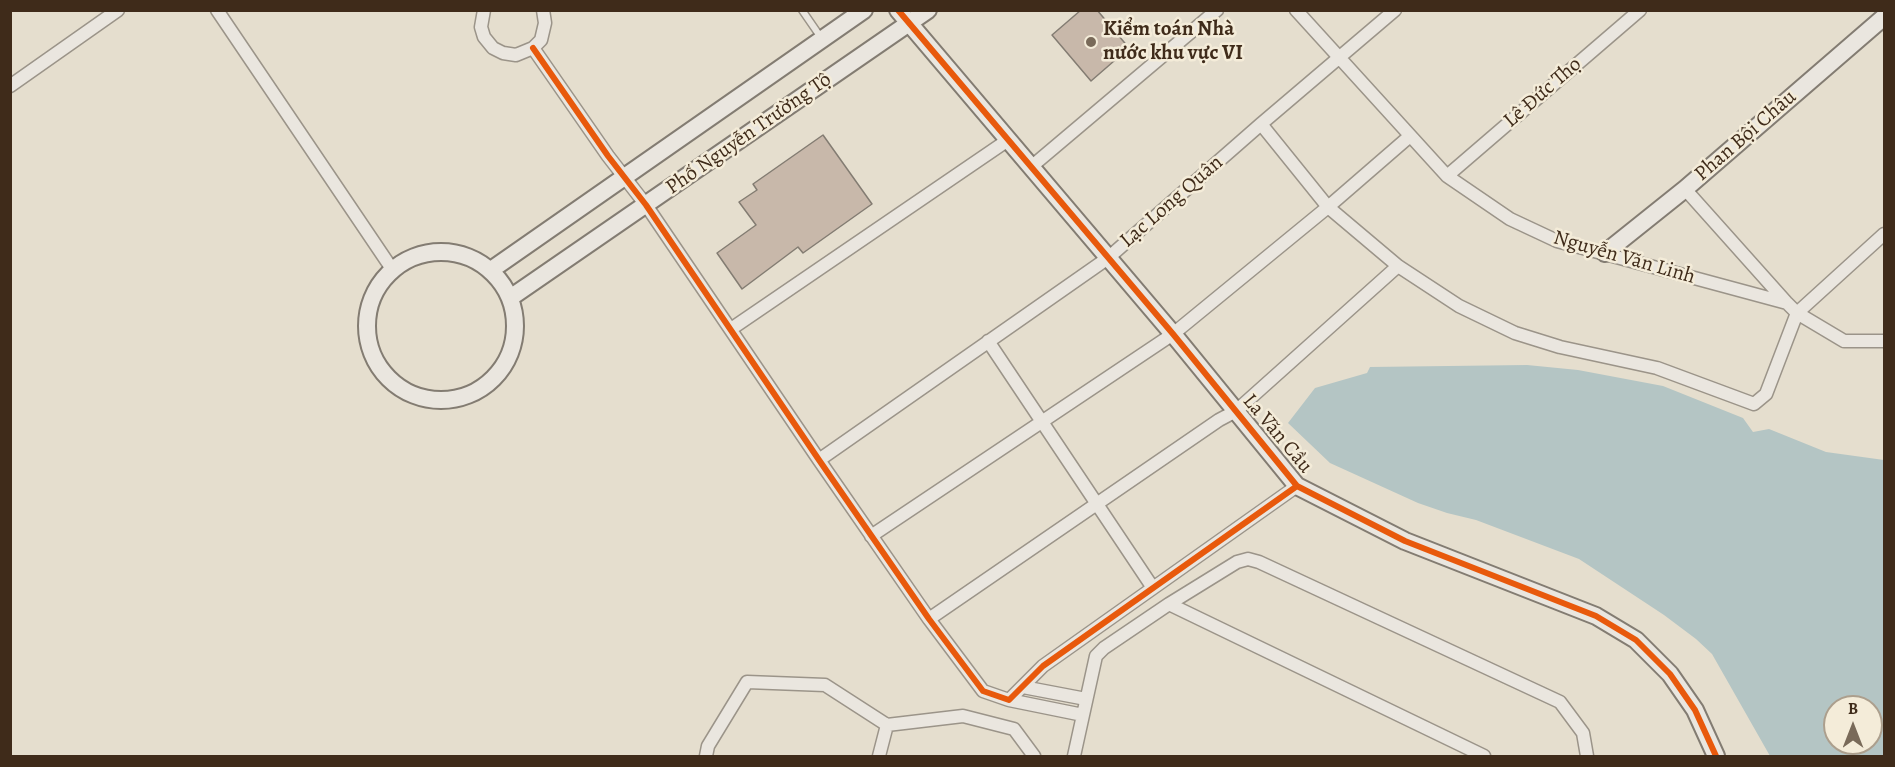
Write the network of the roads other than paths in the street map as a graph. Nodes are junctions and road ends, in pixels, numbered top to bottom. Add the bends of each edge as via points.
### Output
1 (118, 10) edge
2 (217, 10) edge
3 (484, 10) edge
4 (543, 10) edge
5 (802, 10) edge
6 (864, 10) edge
7 (898, 10) edge
8 (928, 10) edge
9 (1217, 10) edge
10 (1296, 10) edge
11 (1395, 10) edge
12 (1640, 10) edge
13 (1884, 17) edge
14 (909, 24) junction
15 (822, 39) junction
16 (533, 48) junction
17 (1338, 57) junction
18 (10, 86) edge
19 (1261, 124) junction
20 (1410, 136) junction
21 (1008, 140) junction
22 (1031, 167) junction
23 (1447, 176) junction
24 (624, 177) junction
25 (1685, 189) junction
26 (646, 205) junction
27 (1328, 207) junction
28 (1884, 234) edge
29 (1605, 253) junction
30 (1108, 258) junction
31 (1398, 266) junction
32 (392, 269) junction
33 (491, 270) junction
34 (510, 298) junction
35 (1787, 303) junction
36 (1797, 313) junction
37 (731, 329) junction
38 (1173, 334) junction
39 (988, 341) junction
40 (1884, 341) edge
41 (1236, 411) junction
42 (1042, 422) junction
43 (819, 460) junction
44 (1297, 486) junction
45 (1097, 504) junction
46 (872, 537) junction
47 (1154, 588) junction
48 (1169, 604) junction
49 (929, 619) junction
50 (1023, 687) junction
51 (1086, 699) junction
52 (1009, 700) junction
53 (1083, 715) junction
54 (887, 725) junction
55 (706, 756) edge
56 (879, 756) edge
57 (1034, 756) edge
58 (1074, 756) edge
59 (1484, 756) edge
60 (1587, 756) edge
61 (1716, 756) edge

1 - 18 street
2 - 32 street
3 - 16 street via 481,27 493,48 516,55
4 - 16 street via 544,34
5 - 15 lane
6 - 15 street, Phố Nguyễn Trường Tộ
7 - 14 street, La Văn Cầu
8 - 14 street, Phố Nguyễn Trường Tộ
9 - 22 street
10 - 17 street, Nguyễn Văn Linh
11 - 17 street, Lạc Long Quân
12 - 23 street, Lê Đức Thọ
13 - 25 street, Phan Bội Châu
14 - 21 street, La Văn Cầu
14 - 26 street, Phố Nguyễn Trường Tộ
15 - 24 street, Phố Nguyễn Trường Tộ
16 - 24 street
17 - 19 street, Lạc Long Quân
17 - 20 street, Nguyễn Văn Linh
19 - 27 street
19 - 30 street, Lạc Long Quân
20 - 23 street, Nguyễn Văn Linh
20 - 27 street
21 - 22 street, La Văn Cầu
21 - 37 street
22 - 30 street, La Văn Cầu
23 - 29 street, Nguyễn Văn Linh via 1510,219 1557,241
24 - 26 street
24 - 33 street, Phố Nguyễn Trường Tộ
25 - 29 street, Phan Bội Châu
25 - 35 street, Nguyễn Văn Linh
26 - 34 street, Phố Nguyễn Trường Tộ
26 - 37 street
27 - 31 street
27 - 38 street
28 - 36 street
29 - 35 street, Nguyễn Văn Linh
30 - 38 street, La Văn Cầu
30 - 39 street, Lạc Long Quân
31 - 36 street via 1459,306 1515,333 1657,368 1755,404 1766,394
31 - 41 street
32 - 33 street via 431,252 473,259
32 - 34 street via 376,288 367,312 366,337 374,361 389,381 411,395 435,401 460,399 483,388 501,370 513,348 516,323
33 - 34 street
35 - 36 street, Nguyễn Văn Linh
36 - 40 street, Nguyễn Văn Linh via 1844,341
37 - 43 street
38 - 41 street, La Văn Cầu
38 - 42 street
39 - 42 street
39 - 43 street, Lạc Long Quân
41 - 44 street, La Văn Cầu
41 - 45 street
42 - 45 street
42 - 46 street
43 - 46 street
44 - 47 street
44 - 61 street, La Văn Cầu via 1405,541 1596,616 1636,640 1670,674 1695,710
45 - 47 street
45 - 49 street
46 - 49 street
47 - 50 street via 1043,666
48 - 51 street via 1096,656
48 - 59 street
48 - 60 street via 1237,562 1259,562 1560,702 1582,733
49 - 52 street via 983,691
50 - 51 street
50 - 52 street
51 - 53 street
52 - 53 street
53 - 58 street
54 - 55 street via 825,685 747,682 708,746
54 - 56 street
54 - 57 street via 963,716 1014,729

